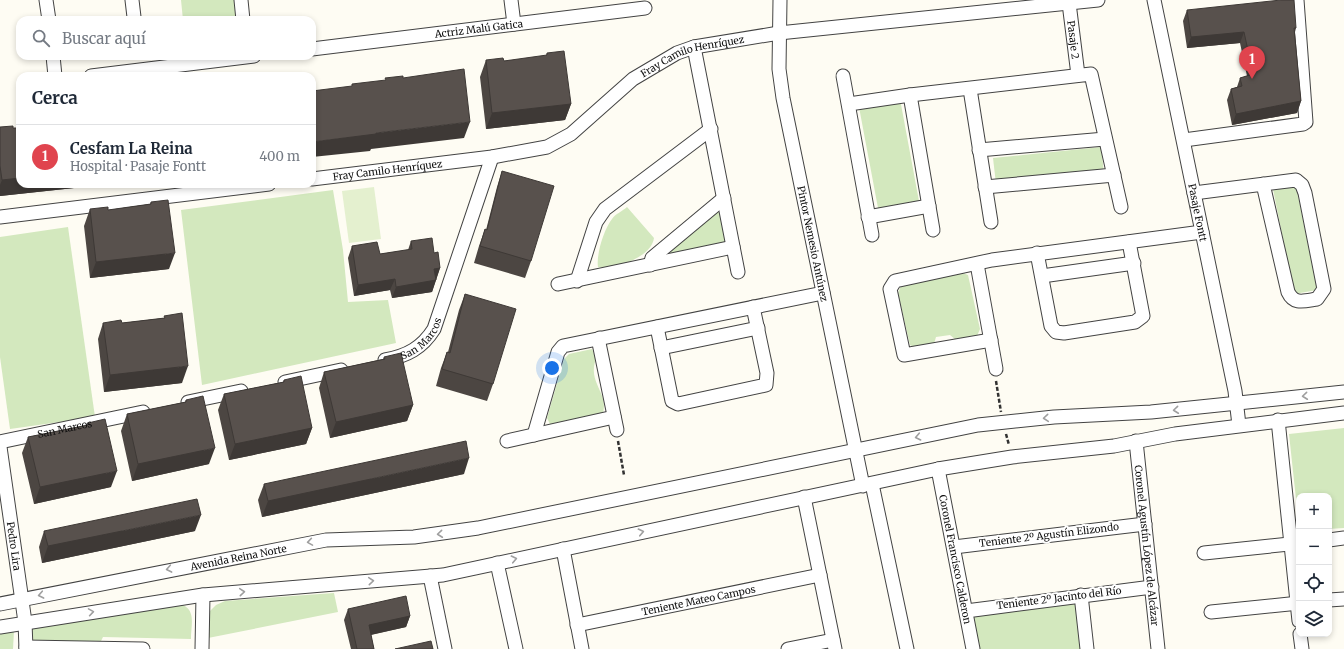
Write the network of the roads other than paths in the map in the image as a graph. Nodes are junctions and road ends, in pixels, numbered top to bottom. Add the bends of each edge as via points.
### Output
1 (46, 0) edge
2 (132, 0) edge
3 (241, 0) edge
4 (511, 0) edge
5 (780, 0) edge
6 (1098, 0) edge
7 (1154, 0) edge
8 (1297, 0) edge
9 (1069, 3) junction
10 (645, 8) dead end
11 (48, 16) edge
12 (134, 16) edge
13 (243, 16) edge
14 (514, 24) junction
15 (779, 33) junction
16 (694, 47) junction
17 (316, 49) edge
18 (53, 60) edge
19 (218, 60) edge
20 (55, 72) edge
21 (124, 72) edge
22 (1078, 75) junction
23 (843, 76) dead end
24 (970, 88) junction
25 (910, 95) junction
26 (849, 104) junction
27 (711, 128) junction
28 (1106, 139) junction
29 (1184, 140) junction
30 (979, 150) junction
31 (492, 157) junction
32 (1114, 175) junction
33 (316, 179) edge
34 (1263, 184) junction
35 (236, 188) edge
36 (985, 188) junction
37 (1194, 193) junction
38 (724, 198) junction
39 (929, 206) junction
40 (1121, 208) dead end
41 (0, 217) edge
42 (868, 217) junction
43 (991, 222) dead end
44 (933, 230) dead end
45 (1202, 232) junction
46 (872, 235) dead end
47 (1130, 242) junction
48 (733, 247) junction
49 (1037, 253) junction
50 (1134, 263) junction
51 (977, 264) junction
52 (650, 265) junction
53 (738, 272) dead end
54 (1042, 276) junction
55 (577, 280) junction
56 (558, 284) dead end
57 (823, 293) junction
58 (753, 307) junction
59 (657, 327) junction
60 (758, 328) junction
61 (600, 338) junction
62 (991, 340) junction
63 (661, 348) junction
64 (369, 364) edge
65 (354, 367) edge
66 (996, 369) dead end
67 (269, 385) edge
68 (254, 388) edge
69 (1344, 392) edge
70 (1237, 403) junction
71 (177, 404) edge
72 (154, 409) edge
73 (1344, 413) edge
74 (614, 417) junction
75 (1278, 420) junction
76 (1239, 425) junction
77 (617, 430) road end
78 (534, 435) junction
79 (507, 441) dead end
80 (1136, 441) junction
81 (0, 442) edge
82 (0, 447) edge
83 (856, 450) junction
84 (938, 469) junction
85 (868, 485) junction
86 (804, 497) junction
87 (1145, 524) junction
88 (1344, 538) edge
89 (1332, 540) edge
90 (1295, 543) edge
91 (954, 547) junction
92 (563, 549) junction
93 (1204, 554) dead end
94 (497, 563) junction
95 (820, 575) junction
96 (430, 576) junction
97 (1152, 587) junction
98 (203, 595) junction
99 (1081, 595) junction
100 (21, 598) junction
101 (1344, 599) edge
102 (1332, 600) edge
103 (1298, 601) edge
104 (1296, 603) edge
105 (0, 604) edge
106 (966, 610) junction
107 (1210, 612) dead end
108 (25, 622) junction
109 (577, 625) junction
110 (0, 627) edge
111 (1300, 637) edge
112 (834, 644) edge
113 (26, 648) edge
114 (143, 648) edge
115 (202, 649) edge
116 (445, 649) edge
117 (516, 649) edge
118 (582, 649) edge
119 (788, 649) edge
120 (907, 649) edge
121 (973, 649) edge
122 (1087, 649) edge
123 (1158, 649) edge
124 (1302, 649) edge

1 - 11 street
2 - 12 street
3 - 13 street
4 - 14 street
5 - 15 street, Pintor Nemesio Antúnez
6 - 9 street, Fray Camilo Henríquez
7 - 29 street, Pasaje Fontt
8 - 29 street via 1306,122
9 - 15 street, Fray Camilo Henríquez
9 - 22 street, Pasaje 2
10 - 14 street, Actriz Malú Gatica
14 - 17 street, Actriz Malú Gatica
15 - 16 street, Fray Camilo Henríquez
15 - 57 street, Pintor Nemesio Antúnez via 784,105
16 - 27 street
16 - 31 street, Fray Camilo Henríquez via 633,79 560,142 534,151
18 - 20 street
19 - 21 street
22 - 24 street
22 - 28 street via 1091,74
23 - 26 street
24 - 25 street
24 - 30 street
25 - 26 street
25 - 39 street
26 - 42 street
27 - 38 street
27 - 55 street via 605,209 596,222
28 - 30 street
28 - 32 street
29 - 37 street, Pasaje Fontt
30 - 36 street
31 - 33 street, Fray Camilo Henríquez
31 - 64 street, San Marcos via 434,329 423,344 409,354
32 - 36 street
32 - 40 street
34 - 34 street via 1296,180 1302,185 1324,289 1317,299 1298,302 1291,298 1288,292
34 - 37 street
35 - 41 street
36 - 43 street
37 - 45 street, Pasaje Fontt
38 - 48 street
38 - 52 street via 652,258
39 - 42 street
39 - 44 street
42 - 46 street
45 - 47 street
45 - 70 street, Pasaje Fontt
47 - 49 street
47 - 50 street
48 - 52 street
48 - 53 street
49 - 51 street
49 - 54 street
50 - 54 street
50 - 54 street via 1143,316 1136,322 1071,332 1056,332 1051,326
51 - 62 street
51 - 62 street via 895,281 890,289 904,355
52 - 55 street
55 - 56 street
57 - 58 street
57 - 83 street, Pintor Nemesio Antúnez
58 - 59 street
58 - 60 street
59 - 61 street
59 - 63 street
60 - 63 street
60 - 63 street via 767,373 766,385 678,404 672,401
61 - 74 street
61 - 78 street via 563,346 558,352
62 - 66 street
65 - 67 street
68 - 71 street
69 -> 70 street, Avenida Reina Norte
70 - 76 street, Pasaje Fontt
70 -> 83 street, Avenida Reina Norte via 984,424
72 - 81 street, San Marcos
73 - 75 street
74 - 77 street
74 - 78 street
75 - 76 street
75 - 90 street
76 - 80 street
78 - 79 street
80 - 84 street
80 - 87 street, Coronel Agustín López de Alcázar
82 - 100 street, Pedro Lira
83 - 85 street, Pintor Nemesio Antúnez
83 -> 100 street, Avenida Reina Norte via 478,528 414,537 326,540
84 - 85 street
84 - 91 street, Coronel Francisco Calderon
85 - 86 street
85 - 120 street, Pintor Nemesio Antúnez
92 -> 86 street
86 - 95 street
87 - 91 street, Teniente 2º Agustín Elizondo
87 - 97 street, Coronel Agustín López de Alcázar
88 - 89 street
90 - 93 street
90 - 103 street
91 - 106 street, Coronel Francisco Calderon
94 -> 92 street
92 - 109 street
94 - 96 street
94 - 117 street
95 - 109 street, Teniente Mateo Campos
95 - 112 street
98 -> 96 street
96 - 116 street
97 - 99 street, Teniente 2º Jacinto del Río
97 - 123 street, Coronel Agustín López de Alcázar
108 -> 98 street
98 - 115 street
99 - 106 street, Teniente 2º Jacinto del Río
99 - 122 street
100 - 105 street, Avenida Reina Norte
100 - 108 street, Pedro Lira
101 - 102 street
104 - 107 street
106 - 121 street, Coronel Francisco Calderon
108 - 110 street
108 - 113 street, Pedro Lira
109 - 118 street
111 - 124 street
112 - 119 street
113 - 114 street

